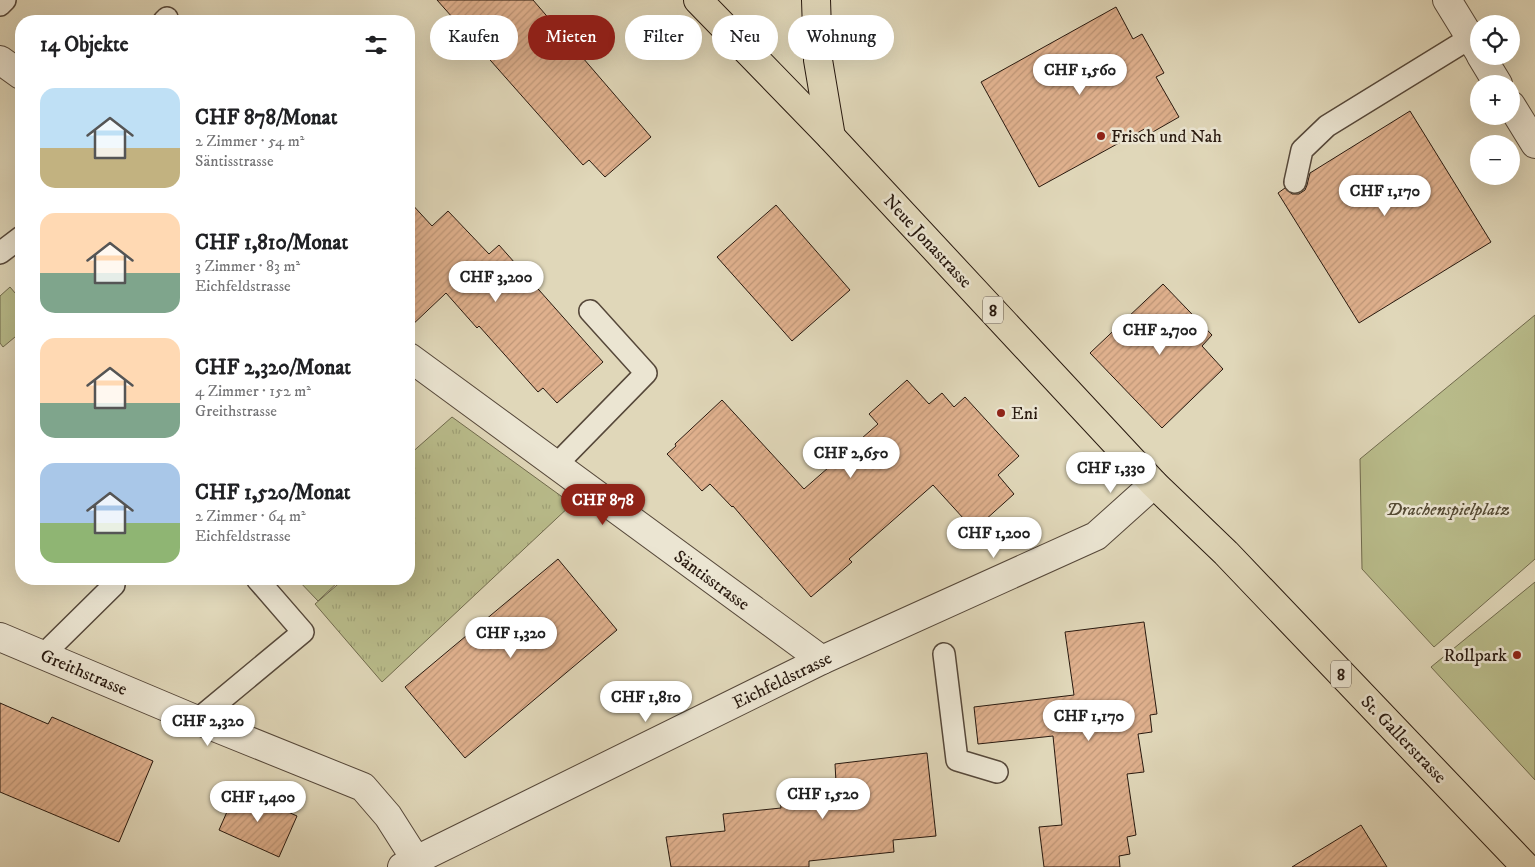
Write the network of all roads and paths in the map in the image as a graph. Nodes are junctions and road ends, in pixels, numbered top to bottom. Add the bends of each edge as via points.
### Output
1 (5, 0) edge
2 (698, 0) edge
3 (816, 0) edge
4 (1447, 0) edge
5 (0, 5) edge
6 (1470, 38) edge
7 (1470, 53) edge
8 (0, 60) edge
9 (15, 70) edge
10 (1520, 120) edge
11 (831, 137) junction
12 (1535, 144) edge
13 (1295, 182) dead end
14 (15, 242) edge
15 (0, 253) edge
16 (590, 311) dead end
17 (415, 361) edge
18 (556, 465) junction
19 (1154, 484) junction
20 (114, 585) dead end
21 (262, 585) edge
22 (0, 637) edge
23 (944, 654) dead end
24 (42, 655) junction
25 (822, 660) junction
26 (197, 720) junction
27 (997, 772) dead end
28 (409, 863) edge
29 (1526, 867) edge

1 - 5 lane
2 - 11 main road, Neue Jonastrasse / 8
3 - 11 main road via 818,60
4 - 6 street
7 - 13 lane via 1327,126 1302,150
8 - 9 street
10 - 12 street
11 - 19 main road, Neue Jonastrasse / 8
14 - 15 lane
16 - 18 lane via 646,373
17 - 18 street, Säntisstrasse
18 - 25 street, Säntisstrasse
19 - 25 street, Eichfeldstrasse via 1096,536
19 - 29 main road, St. Gallerstrasse / 8 via 1226,553
20 - 24 lane
21 - 26 lane via 303,632
22 - 24 street, Greithstrasse
23 - 27 lane via 957,760
24 - 26 street, Greithstrasse
25 - 28 street, Eichfeldstrasse
26 - 28 street, Greithstrasse via 362,788 388,816

